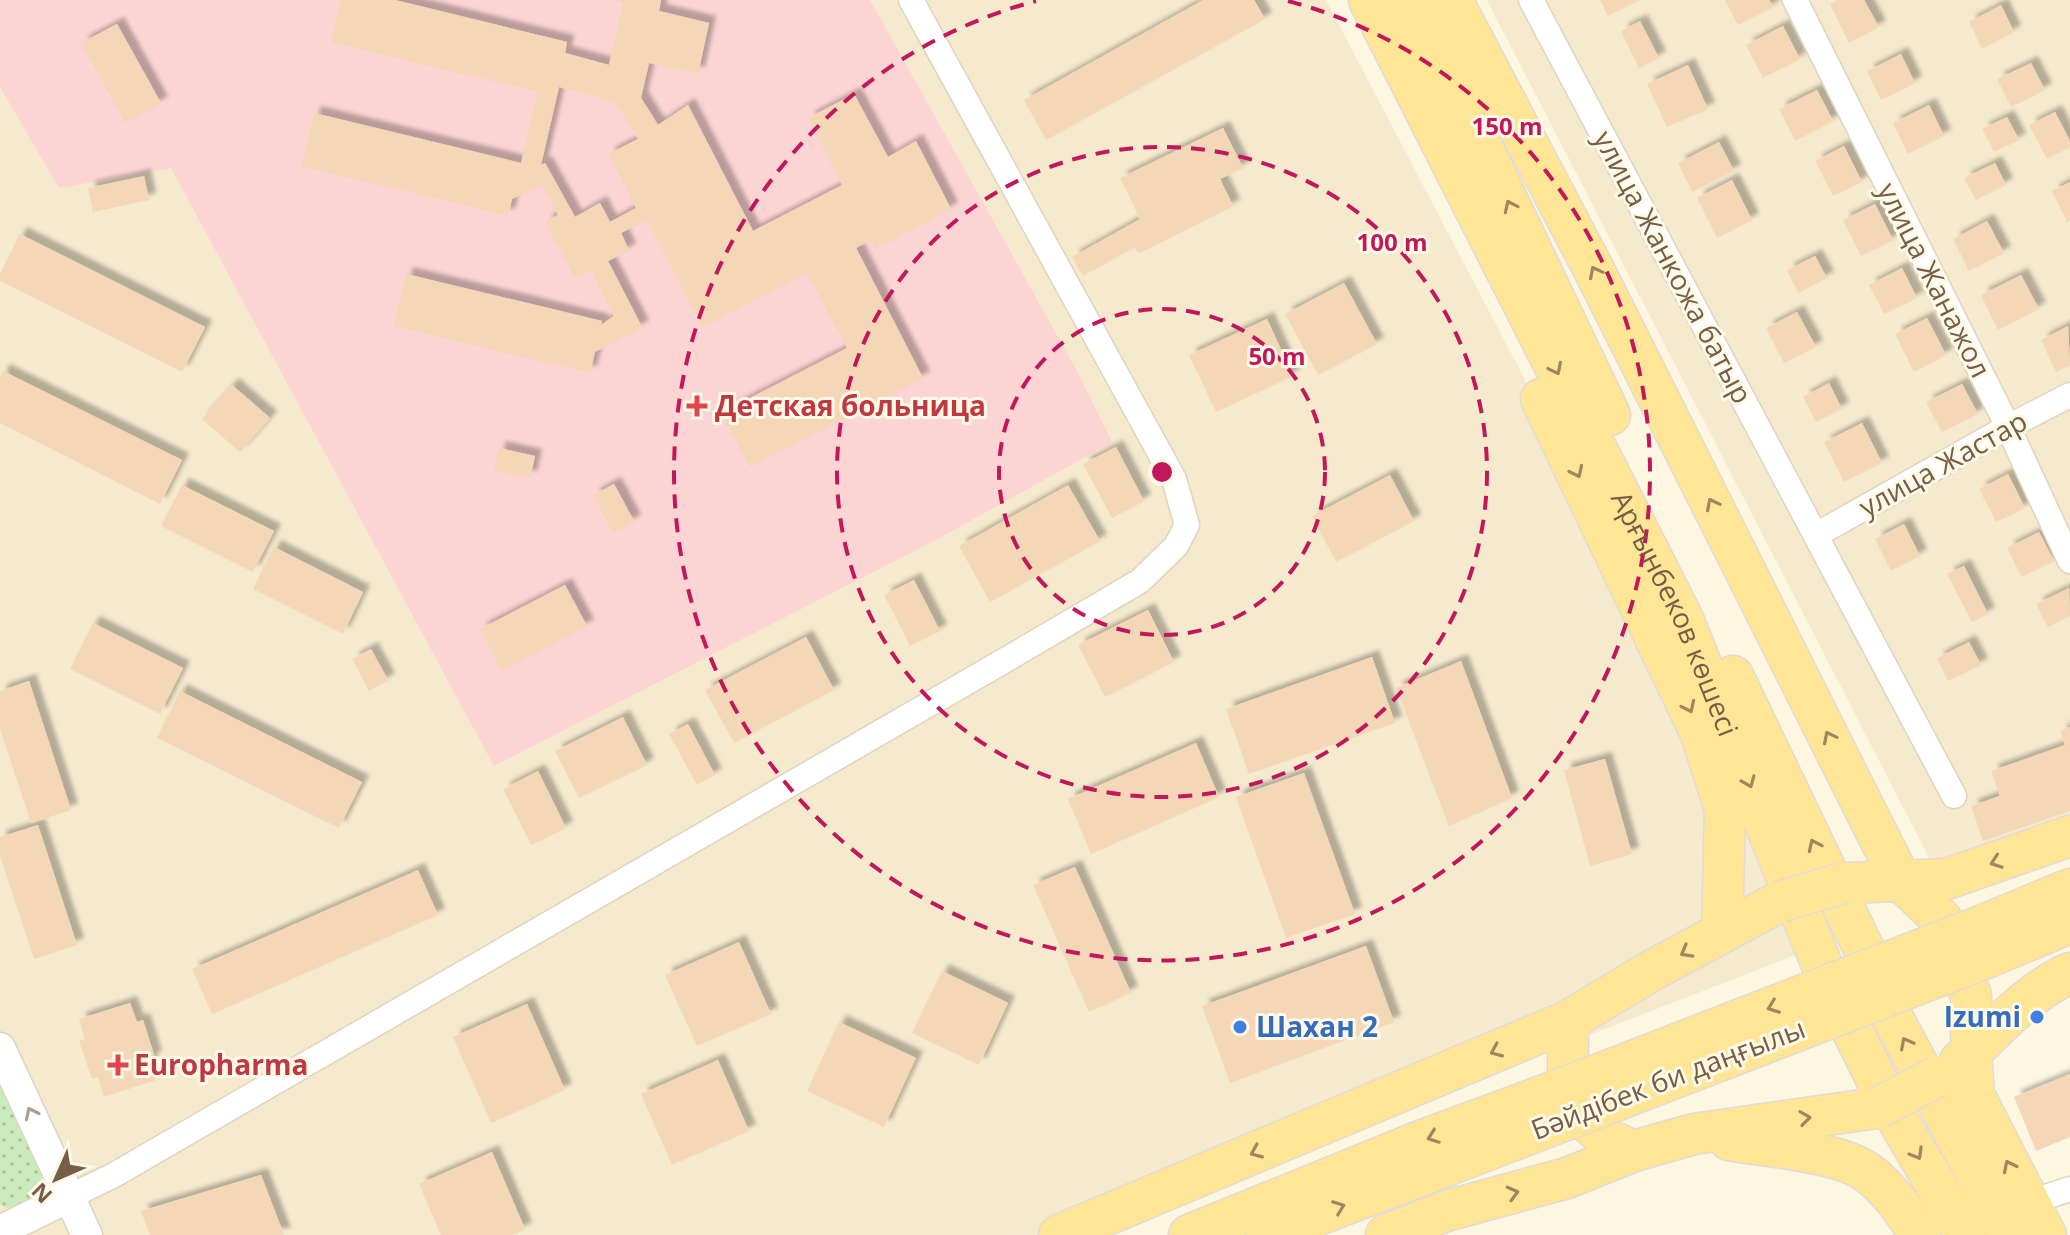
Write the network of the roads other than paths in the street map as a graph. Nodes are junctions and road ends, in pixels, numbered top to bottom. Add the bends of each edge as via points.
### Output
1 (911, 0) edge
2 (1345, 0) edge
3 (1369, 0) edge
4 (1412, 0) edge
5 (1452, 0) edge
6 (1531, 0) edge
7 (1795, 0) edge
8 (2070, 395) edge
9 (2008, 427) junction
10 (1816, 535) junction
11 (2070, 561) edge
12 (1954, 796) dead end
13 (2070, 836) edge
14 (1901, 881) junction
15 (2070, 889) edge
16 (2070, 923) edge
17 (1722, 932) junction
18 (1983, 942) junction
19 (2070, 973) edge
20 (1568, 1021) junction
21 (0, 1048) edge
22 (1971, 1053) junction
23 (1565, 1104) junction
24 (1694, 1134) junction
25 (1634, 1151) junction
26 (2070, 1189) edge
27 (71, 1196) junction
28 (2027, 1224) edge
29 (0, 1231) edge
30 (87, 1235) edge
31 (1059, 1235) edge
32 (1189, 1235) edge
33 (1266, 1235) edge
34 (1386, 1235) edge
35 (1920, 1235) edge
36 (1965, 1235) edge

1 - 27 street via 1174,479 1187,525 1176,546 1140,581
2 -> 17 main road via 1701,734 1725,809
3 -> 36 main road, Арғынбеков көшесі via 1683,619 1830,985 1889,1105
28 -> 4 main road, Арғынбеков көшесі via 1888,1009
14 -> 5 main road
6 - 10 street, улица Жанкожа батыр
7 - 9 street, улица Жанажол
8 - 9 street, улица Жастар
9 - 10 street, улица Жастар
9 - 11 street, улица Жанажол
10 - 12 street, улица Жанкожа батыр
13 -> 14 main road via 1947,879
14 - 17 main road, bridge via 1843,883 1779,902
14 - 22 main road via 1942,920 1971,996
15 - 18 main road
16 - 18 main road
17 -> 20 main road
18 - 23 main road, bridge
19 - 22 main road via 2055,979
20 - 25 main road via 1568,1095 1576,1111 1605,1138
20 -> 31 main road
27 -> 21 street
24 -> 22 main road, bridge via 1877,1108
28 -> 22 main road via 1974,1095
23 -> 32 main road, Бәйдібек би даңғылы via 1418,1142
33 -> 23 main road, Бәйдібек би даңғылы
24 - 25 main road
24 - 35 main road via 1838,1159 1867,1172
34 -> 25 main road via 1446,1211 1567,1178
26 - 28 street
27 - 29 street
27 - 30 street

